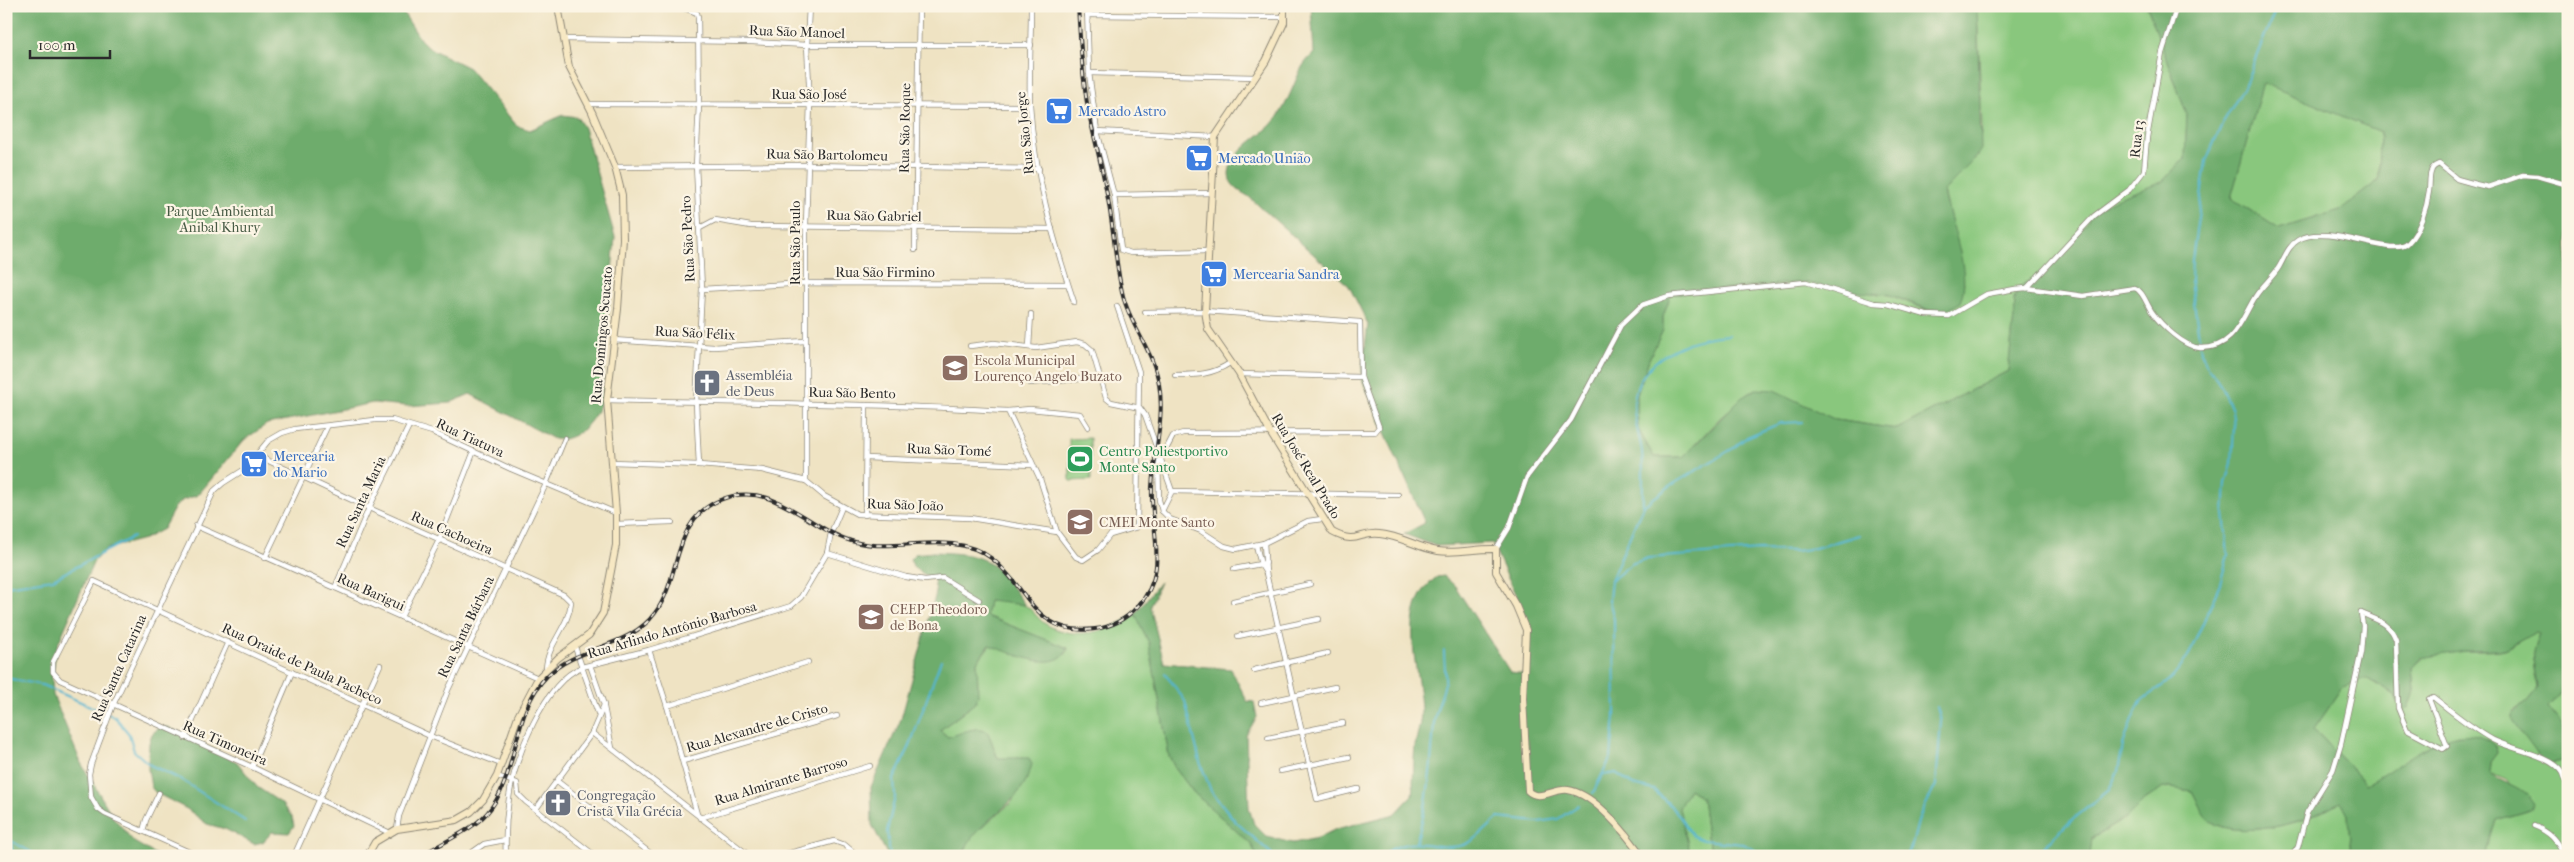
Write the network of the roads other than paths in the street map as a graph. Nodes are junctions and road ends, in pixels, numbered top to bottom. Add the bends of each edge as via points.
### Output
1 (558, 6) edge
2 (679, 6) edge
3 (809, 6) edge
4 (918, 6) edge
5 (1031, 6) edge
6 (1087, 6) edge
7 (1126, 6) edge
8 (1202, 6) edge
9 (1284, 6) edge
10 (2177, 6) edge
11 (1126, 14) junction
12 (1086, 15) junction
13 (1202, 15) junction
14 (1284, 17) junction
15 (563, 39) junction
16 (697, 42) junction
17 (918, 44) junction
18 (1031, 45) junction
19 (807, 46) junction
20 (1089, 73) junction
21 (1256, 77) junction
22 (588, 104) junction
23 (699, 105) junction
24 (810, 105) junction
25 (917, 106) junction
26 (1030, 106) junction
27 (1096, 131) junction
28 (1215, 137) junction
29 (696, 165) junction
30 (806, 165) junction
31 (615, 167) junction
32 (915, 168) junction
33 (1039, 168) junction
34 (2568, 185) edge
35 (1212, 193) junction
36 (1114, 195) junction
37 (806, 225) junction
38 (700, 228) junction
39 (914, 228) junction
40 (1052, 229) junction
41 (914, 250) dead end
42 (1208, 252) junction
43 (806, 284) junction
44 (1067, 284) junction
45 (2027, 288) junction
46 (702, 290) junction
47 (1074, 302) dead end
48 (1117, 306) dead end
49 (1205, 311) junction
50 (1145, 312) dead end
51 (1031, 314) dead end
52 (613, 340) junction
53 (805, 341) junction
54 (700, 345) junction
55 (970, 346) dead end
56 (1029, 347) junction
57 (1230, 363) junction
58 (1239, 374) junction
59 (1175, 375) dead end
60 (1361, 377) junction
61 (1081, 379) dead end
62 (1030, 383) dead end
63 (607, 400) junction
64 (696, 403) junction
65 (807, 404) junction
66 (866, 405) junction
67 (1140, 408) junction
68 (1008, 411) junction
69 (409, 426) junction
70 (326, 427) junction
71 (1088, 427) dead end
72 (1270, 434) junction
73 (565, 438) dead end
74 (474, 451) junction
75 (1158, 452) junction
76 (256, 455) junction
77 (866, 458) junction
78 (1161, 459) junction
79 (612, 462) junction
80 (699, 464) junction
81 (1032, 464) junction
82 (302, 475) junction
83 (806, 481) junction
84 (546, 484) junction
85 (1172, 492) junction
86 (1310, 495) junction
87 (1398, 495) dead end
88 (842, 507) junction
89 (369, 508) junction
90 (1162, 511) junction
91 (616, 513) junction
92 (865, 515) junction
93 (1322, 519) junction
94 (672, 522) dead end
95 (616, 524) junction
96 (196, 526) junction
97 (1057, 532) junction
98 (439, 540) junction
99 (1264, 543) junction
100 (1256, 545) junction
101 (1496, 549) junction
102 (828, 553) junction
103 (265, 558) junction
104 (1263, 564) junction
105 (506, 568) junction
106 (1234, 569) dead end
107 (1310, 584) dead end
108 (335, 588) junction
109 (1270, 593) junction
110 (979, 600) dead end
111 (1233, 600) dead end
112 (158, 610) junction
113 (401, 617) junction
114 (1318, 619) dead end
115 (1279, 627) junction
116 (1238, 636) dead end
117 (228, 642) junction
118 (469, 647) junction
119 (575, 647) junction
120 (649, 650) junction
121 (1328, 653) dead end
122 (808, 662) dead end
123 (1287, 662) junction
124 (380, 665) dead end
125 (590, 665) junction
126 (582, 667) junction
127 (546, 669) junction
128 (1254, 670) dead end
129 (53, 672) joint
130 (292, 672) junction
131 (538, 678) junction
132 (1335, 688) dead end
133 (1294, 696) junction
134 (362, 703) junction
135 (1261, 703) dead end
136 (113, 705) junction
137 (604, 705) junction
138 (667, 706) junction
139 (599, 716) junction
140 (837, 716) dead end
141 (1343, 723) dead end
142 (1302, 732) junction
143 (592, 733) junction
144 (430, 736) junction
145 (185, 738) junction
146 (1268, 738) dead end
147 (612, 748) junction
148 (1349, 757) dead end
149 (682, 761) junction
150 (501, 764) junction
151 (870, 766) dead end
152 (1310, 766) junction
153 (252, 767) junction
154 (1280, 771) dead end
155 (497, 776) junction
156 (513, 781) junction
157 (557, 781) junction
158 (2568, 788) edge
159 (1358, 789) dead end
160 (159, 792) dead end
161 (319, 799) junction
162 (536, 810) junction
163 (698, 816) junction
164 (2534, 826) dead end
165 (397, 829) junction
166 (143, 832) junction
167 (390, 833) junction
168 (505, 840) junction
169 (593, 854) dead end
170 (198, 856) edge
171 (294, 856) edge
172 (367, 856) edge
173 (468, 856) edge
174 (506, 856) edge
175 (654, 856) edge
176 (750, 856) edge
177 (780, 856) edge
178 (858, 856) edge
179 (1642, 856) edge
180 (2292, 856) edge
181 (2564, 856) edge

1 - 15 street, Rua Domingos Scucato
2 - 16 street, Rua São Pedro via 697,13
3 - 19 street, Rua São Paulo
4 - 17 street, Rua São Roque
5 - 18 street, Rua São Jorge
6 - 12 street
7 - 11 street
8 - 13 street
9 - 14 street
10 - 45 street, Rua 13 via 2162,53 2144,171 2129,190 2094,216
11 - 12 street
11 - 13 street
12 - 20 street
13 - 14 street
14 - 21 street via 1274,47
15 - 16 street, Rua São Manoel
15 - 22 street, Rua Domingos Scucato via 569,67
16 - 19 street, Rua São Manoel via 770,42
16 - 23 street, Rua São Pedro
17 - 18 street, Rua São Manoel
17 - 19 street, Rua São Manoel
17 - 25 street, Rua São Roque
18 - 26 street, Rua São Jorge
19 - 24 street, Rua São Paulo
20 - 21 street
20 - 27 street
21 - 28 street
22 - 23 street, Rua São José
22 - 31 street, Rua Domingos Scucato
23 - 24 street, Rua São José
23 - 29 street, Rua São Pedro
24 - 25 street, Rua São José
24 - 30 street, Rua São Paulo
25 - 26 street, Rua São José
25 - 32 street, Rua São Roque
26 - 33 street, Rua São Jorge
27 - 28 street
27 - 36 street
28 - 35 street, Rua José Real Prado
29 - 30 street, Rua São Bartolomeu
29 - 31 street, Rua São Bartolomeu
29 - 38 street, Rua São Pedro
30 - 32 street, Rua São Bartolomeu
30 - 37 street, Rua São Paulo
31 - 52 street, Rua Domingos Scucato via 622,195 623,239
32 - 33 street, Rua São Bartolomeu
32 - 39 street, Rua São Roque
33 - 40 street, Rua São Jorge
34 - 45 street via 2537,176 2523,176 2488,186 2457,180 2438,164 2430,173 2429,191 2420,223 2403,248 2314,234 2298,240 2258,293 2240,328 2224,341 2200,348 2188,344 2160,321 2140,290 2135,288 2083,296
35 - 36 street
35 - 42 street, Rua José Real Prado
36 - 42 street via 1122,250 1131,253
37 - 38 street, Rua São Gabriel via 751,226 715,220
37 - 39 street, Rua São Gabriel
37 - 43 street, Rua São Paulo
38 - 46 street, Rua São Pedro
39 - 40 street, Rua São Gabriel
39 - 41 street, Rua São Roque
40 - 44 street, Rua São Jorge
42 - 49 street, Rua José Real Prado
43 - 44 street, Rua São Firmino
43 - 46 street, Rua São Firmino
43 - 53 street, Rua São Paulo
44 - 47 street, Rua São Jorge
45 - 101 street via 1988,294 1948,316 1926,315 1874,303 1806,282 1669,296 1642,305 1621,325 1571,420 1526,477 1509,528
46 - 54 street, Rua São Pedro
48 - 67 street via 1139,372
49 - 50 street
49 - 57 street, Rua José Real Prado via 1208,329
49 - 60 street via 1360,322
51 - 56 street
52 - 54 street, Rua São Félix
52 - 63 street, Rua Domingos Scucato
53 - 54 street, Rua São Félix via 737,347
53 - 65 street, Rua São Paulo
54 - 64 street, Rua São Pedro
55 - 56 street via 994,343
56 - 67 street via 1084,344 1092,350 1106,398
57 - 58 street, Rua José Real Prado
57 - 59 street via 1206,375
58 - 60 street
58 - 72 street, Rua José Real Prado
60 - 72 street via 1379,430
61 - 62 street
63 - 64 street, Rua São Bento
63 - 79 street, Rua Domingos Scucato
64 - 65 street, Rua São Bento
64 - 80 street, Rua São Pedro
65 - 66 street, Rua São Bento
65 - 83 street, Rua São Paulo
66 - 68 street, Rua São Bento
66 - 77 street
67 - 75 street
67 - 97 street via 1139,524 1135,529 1110,535 1098,550 1083,560 1072,553
68 - 71 street, Rua São Bento via 1030,409 1080,414
68 - 81 street
69 - 70 street, Rua Tiatuva via 392,420 375,420
69 - 74 street, Rua Tiatuva via 432,432
69 - 89 street, Rua Santa Maria
70 - 76 street, Rua Tiatuva via 282,433 268,441
70 - 82 street
72 - 78 street via 1183,433 1173,436
72 - 86 street, Rua José Real Prado
73 - 84 street, Rua Santa Bárbara
74 - 84 street, Rua Tiatuva
74 - 98 street
75 - 78 street
75 - 90 street
76 - 82 street, Rua Cachoeira
76 - 96 street, Rua Santa Catarina via 245,469 214,491
77 - 81 street, Rua São Tomé
77 - 92 street
78 - 85 street
79 - 80 street, Rua São João
79 - 91 street, Rua Domingos Scucato
80 - 83 street, Rua São João via 762,470
81 - 97 street
82 - 89 street, Rua Cachoeira
82 - 103 street
83 - 88 street, Rua São João
84 - 91 street, Rua Tiatuva
84 - 105 street, Rua Santa Bárbara
85 - 86 street
85 - 90 street
86 - 87 street
86 - 93 street, Rua José Real Prado
88 - 92 street, Rua São João
88 - 102 street, Rua Arlindo Antônio Barbosa via 831,533
89 - 98 street, Rua Cachoeira
89 - 108 street, Rua Santa Maria
90 - 100 street via 1170,519 1201,531 1224,546
91 - 95 street, Rua Domingos Scucato
92 - 97 street, Rua São João via 970,518
93 - 99 street via 1308,521
93 - 101 street, Rua José Real Prado via 1332,532 1342,537 1357,539 1375,533 1387,534 1440,552
94 - 95 street
95 - 119 street, Rua Domingos Scucato via 616,545 603,614 593,631
96 - 103 street, Rua Barigui
96 - 112 street, Rua Santa Catarina
98 - 105 street, Rua Cachoeira
98 - 113 street
99 - 100 street
99 - 104 street
100 - 104 street
101 - 179 street via 1496,572 1526,630 1523,698 1528,791 1538,796 1567,790 1587,798 1610,817
102 - 110 street via 906,577 943,578
102 - 120 street, Rua Arlindo Antônio Barbosa via 801,597 791,606
103 - 108 street, Rua Barigui
104 - 106 street
104 - 109 street
105 - 118 street, Rua Santa Bárbara
105 - 127 street, Rua Cachoeira via 564,595 571,602 570,612 546,656
107 - 109 street
108 - 113 street, Rua Barigui
109 - 111 street
109 - 115 street
112 - 117 street, Rua Oraide de Paula Pacheco
112 - 129 street, Rua Oraide de Paula Pacheco via 94,580 53,662
112 - 136 street, Rua Santa Catarina
113 - 118 street, Rua Barigui
114 - 115 street
115 - 116 street
115 - 123 street
117 - 130 street, Rua Oraide de Paula Pacheco
117 - 145 street
118 - 131 street, Rua Barigui
118 - 144 street, Rua Santa Bárbara
119 - 126 street
119 - 127 street, Rua Domingos Scucato
120 - 125 street, Rua Arlindo Antônio Barbosa
120 - 138 street
121 - 123 street
122 - 138 street
123 - 128 street
123 - 133 street
124 - 134 street
125 - 126 street, Rua Arlindo Antônio Barbosa
125 - 137 street
126 - 139 street
126 - 156 street, Rua Arlindo Antônio Barbosa via 571,671 558,684 540,710 525,741
127 - 131 street, Rua Domingos Scucato
129 - 136 street, Rua Timoneira via 60,680
130 - 134 street, Rua Oraide de Paula Pacheco
130 - 153 street
131 - 150 street, Rua Domingos Scucato via 518,716
132 - 133 street
133 - 135 street
133 - 142 street
134 - 144 street, Rua Oraide de Paula Pacheco
134 - 161 street
136 - 145 street, Rua Timoneira
136 - 166 street, Rua Santa Catarina via 91,764 91,797 104,814
137 - 139 street
137 - 147 street
138 - 149 street
139 - 143 street
140 - 149 street, Rua Alexandre de Cristo
141 - 142 street
142 - 146 street
142 - 152 street
143 - 147 street
143 - 157 street
144 - 150 street, Rua Oraide de Paula Pacheco
144 - 165 street, Rua Santa Bárbara
145 - 153 street, Rua Timoneira
147 - 163 street
148 - 152 street
149 - 163 street
150 - 155 street, Rua Domingos Scucato
151 - 163 street, Rua Almirante Barroso
152 - 154 street
152 - 159 street via 1317,799
153 - 161 street, Rua Timoneira
155 - 156 street
155 - 165 street, Rua Domingos Scucato via 483,800 457,820
156 - 162 street via 518,784 520,796
156 - 168 street, Rua Arlindo Antônio Barbosa
157 - 162 street
157 - 175 street
158 - 180 street via 2558,768 2496,741 2464,722 2433,697 2429,699 2446,748 2407,730 2398,708 2393,631 2388,624 2361,613 2361,652 2341,744 2333,770 2307,812 2298,847
160 - 166 street
161 - 167 street, Rua Timoneira
161 - 171 street
162 - 169 street
163 - 176 street
164 - 181 street via 2552,836
165 - 167 street
166 - 170 street, Rua Santa Catarina
167 - 172 street via 375,842
168 - 173 street via 484,844
168 - 174 street, Rua Arlindo Antônio Barbosa
177 - 178 street via 834,841

